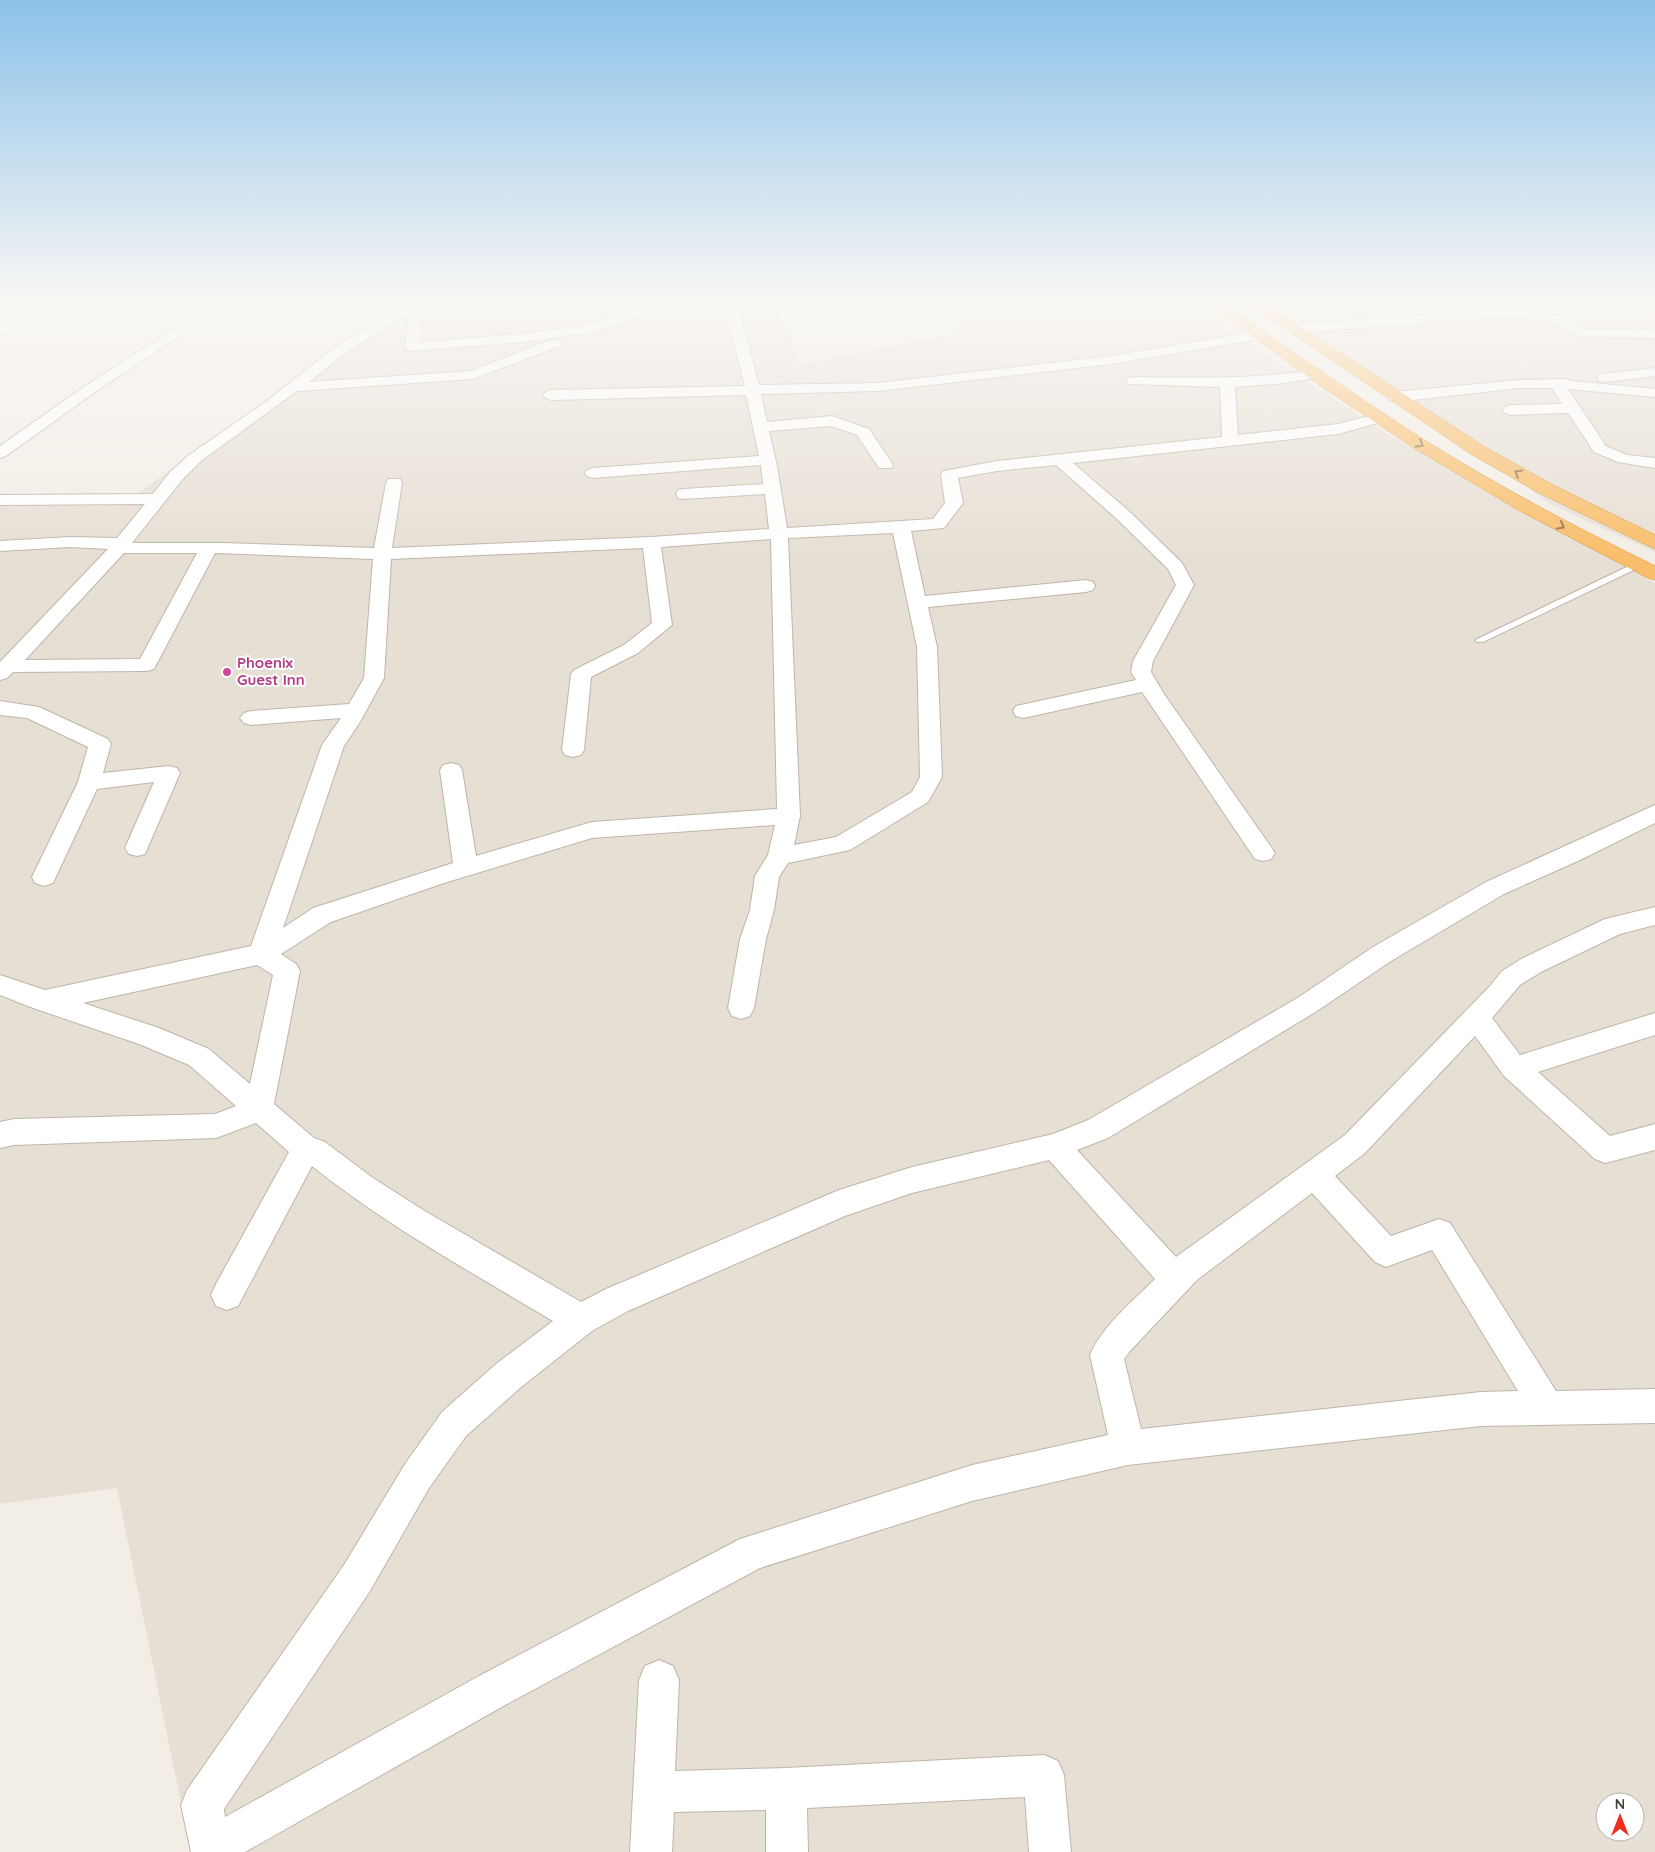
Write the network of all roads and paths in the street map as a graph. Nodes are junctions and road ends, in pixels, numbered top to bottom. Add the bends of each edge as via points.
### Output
1 (97, 384) edge
2 (297, 384) edge
3 (332, 384) edge
4 (752, 384) edge
5 (900, 384) edge
6 (1227, 384) edge
7 (1332, 384) edge
8 (1377, 384) edge
9 (1515, 384) edge
10 (1556, 384) edge
11 (1561, 384) edge
12 (294, 387) junction
13 (753, 390) junction
14 (1655, 393) edge
15 (551, 395) dead end
16 (1395, 397) junction
17 (1573, 408) junction
18 (1510, 410) dead end
19 (1380, 418) junction
20 (760, 427) junction
21 (1230, 441) junction
22 (0, 453) edge
23 (1059, 459) junction
24 (767, 460) junction
25 (1655, 462) edge
26 (885, 465) dead end
27 (593, 473) dead end
28 (394, 483) dead end
29 (772, 489) junction
30 (684, 494) dead end
31 (158, 499) junction
32 (0, 500) edge
33 (901, 528) junction
34 (778, 533) junction
35 (651, 542) junction
36 (1655, 543) edge
37 (0, 546) edge
38 (121, 546) junction
39 (209, 548) junction
40 (382, 554) junction
41 (1637, 565) junction
42 (1655, 574) edge
43 (1086, 586) dead end
44 (917, 602) junction
45 (1480, 640) dead end
46 (0, 648) edge
47 (25, 649) junction
48 (4, 670) edge
49 (1148, 684) junction
50 (0, 708) edge
51 (356, 710) junction
52 (1024, 711) dead end
53 (251, 718) dead end
54 (573, 750) dead end
55 (451, 770) dead end
56 (89, 782) junction
57 (1655, 813) edge
58 (789, 816) junction
59 (138, 848) dead end
60 (1263, 853) dead end
61 (780, 856) junction
62 (466, 867) junction
63 (44, 877) dead end
64 (1655, 916) edge
65 (261, 954) junction
66 (0, 985) edge
67 (42, 1001) junction
68 (741, 1008) dead end
69 (1476, 1017) junction
70 (1655, 1024) edge
71 (1514, 1068) junction
72 (260, 1110) junction
73 (0, 1135) edge
74 (1655, 1137) edge
75 (1055, 1146) junction
76 (306, 1149) junction
77 (1315, 1175) junction
78 (1176, 1280) junction
79 (227, 1295) dead end
80 (581, 1320) junction
81 (1655, 1406) edge
82 (1547, 1408) junction
83 (1128, 1448) junction
84 (659, 1680) dead end
85 (786, 1789) junction
86 (653, 1792) junction
87 (212, 1850) edge
88 (651, 1852) edge
89 (787, 1852) edge
90 (1050, 1852) edge

1 - 22 street
2 - 12 street
3 - 12 street
4 - 13 street
5 - 13 street
6 - 21 street
7 - 19 highway
8 - 16 highway
9 - 16 street
10 - 17 street
11 - 14 street
12 - 31 street via 195,458
13 - 15 street
13 - 20 street
36 -> 16 highway via 1546,489 1477,450
17 - 18 street
17 - 25 street via 1600,448 1624,460
19 - 21 street via 1338,429
19 -> 41 highway via 1504,495
20 - 24 street
20 - 26 street via 832,421 863,432
21 - 23 street
23 - 33 street via 949,474 954,504 938,524
23 - 49 street via 1124,516 1182,576 1184,591 1143,661 1141,672
24 - 27 street
24 - 29 street
28 - 40 street
29 - 30 street
29 - 34 street
31 - 32 street
31 - 38 street
33 - 34 street
33 - 44 street
34 - 35 street
34 - 58 street
35 - 40 street
35 - 54 street via 662,625 631,649 581,674
37 - 38 street via 70,542
38 - 39 street
38 - 47 street
39 - 40 street
39 - 48 street via 147,664
40 - 51 street via 374,678
41 - 42 highway
41 - 45 lane
43 - 44 street
44 - 61 street via 927,647 932,777 920,796 842,844
46 - 47 street
47 - 48 street
49 - 52 street
49 - 60 street
50 - 56 street via 32,712 100,744
51 - 53 street
51 - 65 street via 333,745
55 - 62 street
56 - 59 street via 169,774
56 - 63 street
57 - 75 street via 1495,888 1098,1129
58 - 61 street
58 - 62 street via 592,830
61 - 68 street via 767,876
62 - 65 street via 322,915
64 - 69 street via 1614,926 1532,965 1511,978
65 - 67 street
65 - 72 street via 288,971
66 - 67 street
67 - 72 street via 149,1036 200,1057
69 - 71 street
69 - 77 street via 1355,1144
70 - 71 street
71 - 74 street via 1605,1150
72 - 73 street via 216,1126
72 - 76 street
75 - 78 street
75 - 80 street via 912,1180 839,1204 617,1300
76 - 79 street
76 - 80 street via 315,1151 362,1188 412,1220
77 - 78 street via 1186,1269
77 - 82 street via 1386,1252 1439,1232
78 - 83 street via 1107,1355
80 - 87 street via 508,1376 454,1424 417,1476 357,1578 202,1805
81 - 82 street
82 - 83 street via 1481,1409
83 - 87 street via 972,1483 753,1552 494,1690
84 - 86 street
85 - 86 street
85 - 89 street
85 - 90 street via 1044,1775
86 - 88 street

